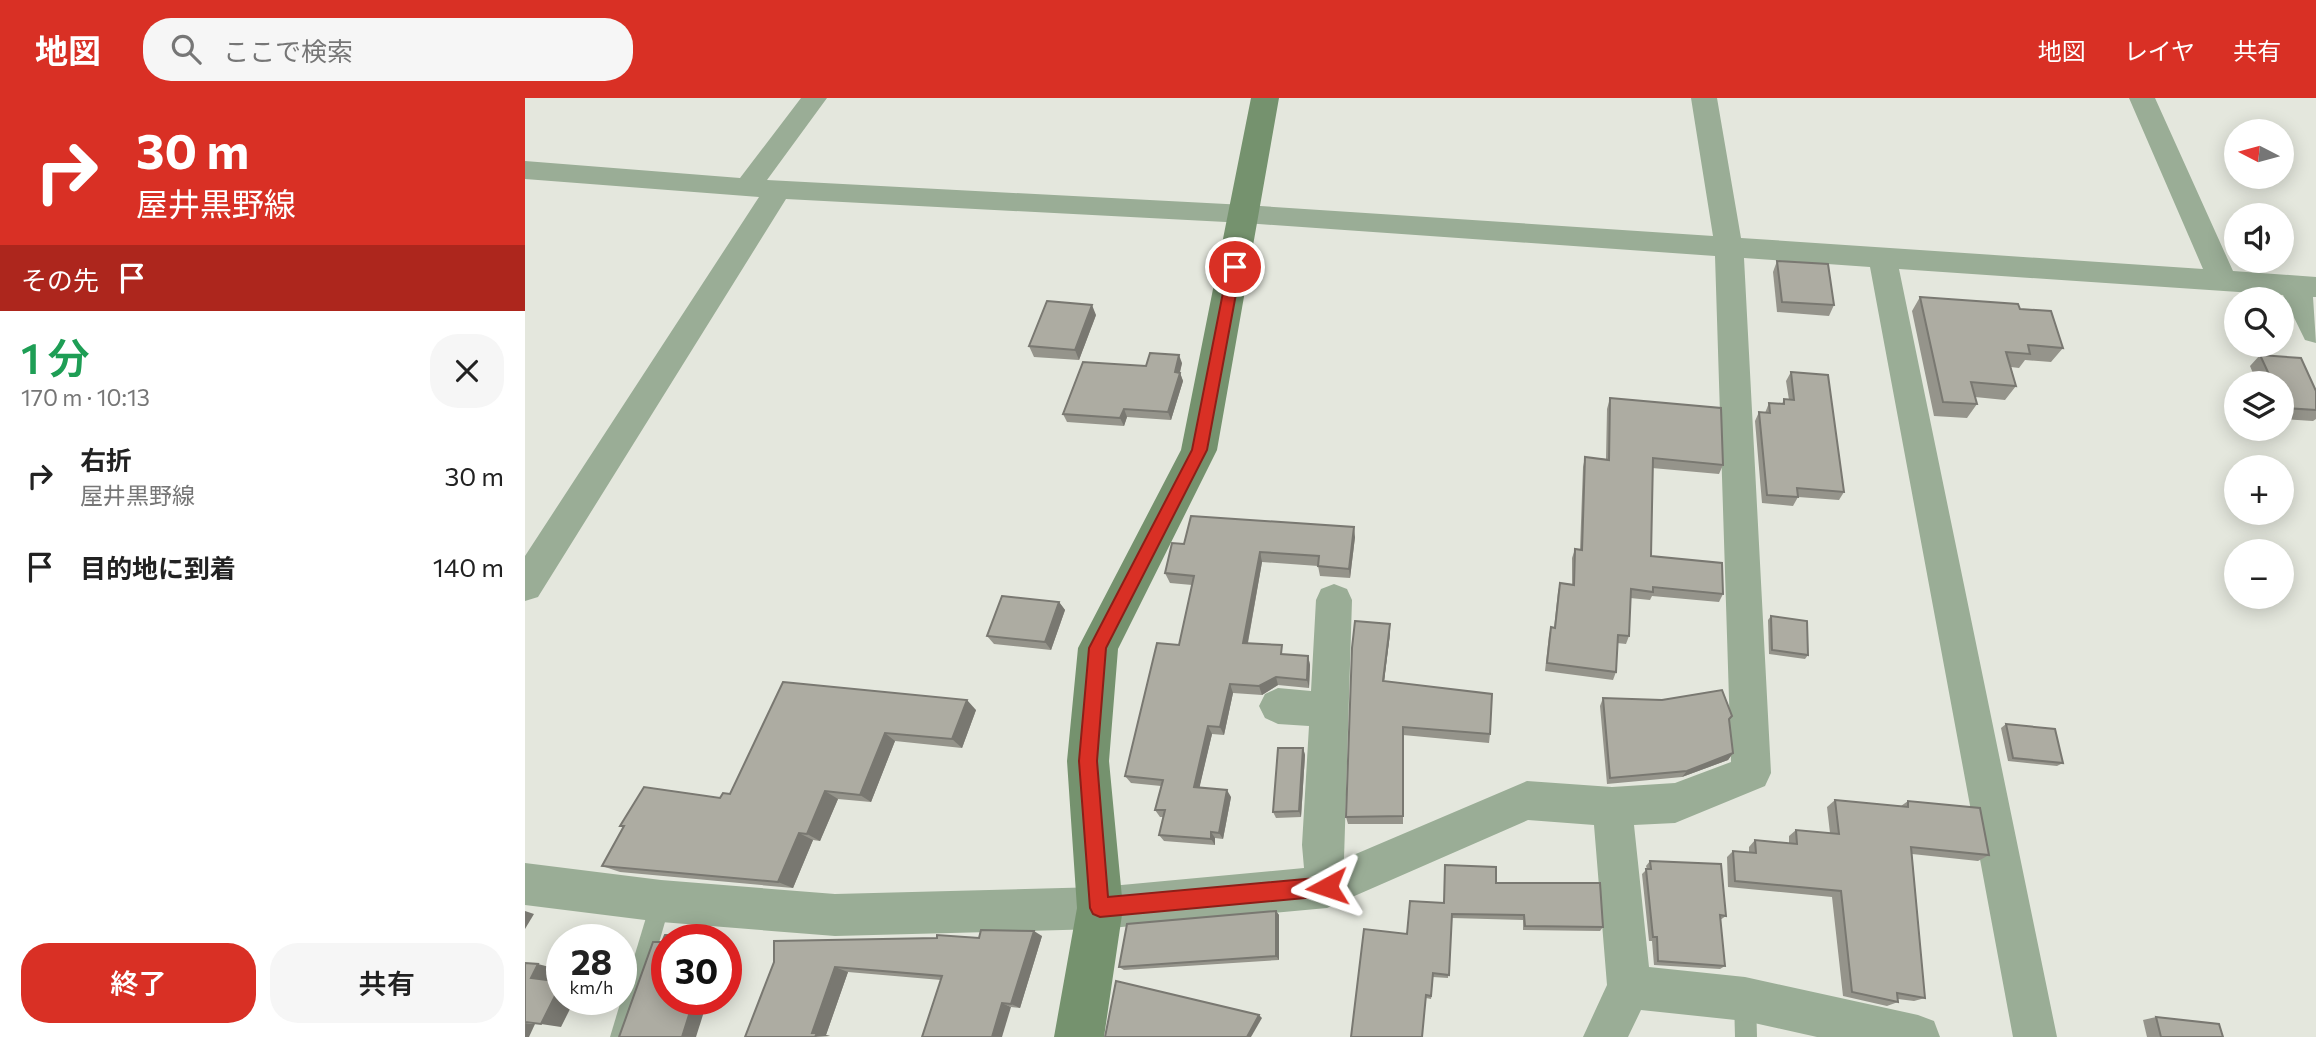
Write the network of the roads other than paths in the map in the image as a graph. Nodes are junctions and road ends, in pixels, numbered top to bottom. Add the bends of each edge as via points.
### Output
1 (814, 98) edge
2 (1265, 98) edge
3 (1704, 98) edge
4 (2142, 98) edge
5 (525, 170) edge
6 (763, 189) junction
7 (1245, 214) junction
8 (1729, 250) junction
9 (1882, 257) junction
10 (2223, 282) junction
11 (2304, 286) edge
12 (2316, 332) edge
13 (525, 586) edge
14 (1334, 600) dead end
15 (1278, 706) dead end
16 (1329, 710) junction
17 (1612, 807) junction
18 (525, 884) edge
19 (1327, 887) junction
20 (661, 901) junction
21 (1100, 908) junction
22 (1629, 987) junction
23 (1746, 1018) edge
24 (621, 1037) edge
25 (1079, 1037) edge
26 (1605, 1037) edge
27 (1918, 1037) edge
28 (2035, 1037) edge

1 - 6 street
2 - 7 main road
3 - 8 street
4 - 10 street
5 - 6 street
6 - 7 street
6 - 13 street
7 - 8 street
7 - 21 main road via 1199,450 1098,648 1088,761
8 - 9 street
8 - 17 street via 1751,773 1675,803
9 - 10 street
9 - 28 street
10 - 11 street
11 - 12 street
14 - 16 street
15 - 16 street
16 - 19 street via 1322,845
17 - 19 street via 1527,800
17 - 22 street
18 - 20 street
19 - 21 street
20 - 21 street via 835,915
20 - 24 lane
21 - 25 main road
22 - 23 street
22 - 26 street
23 - 27 street

